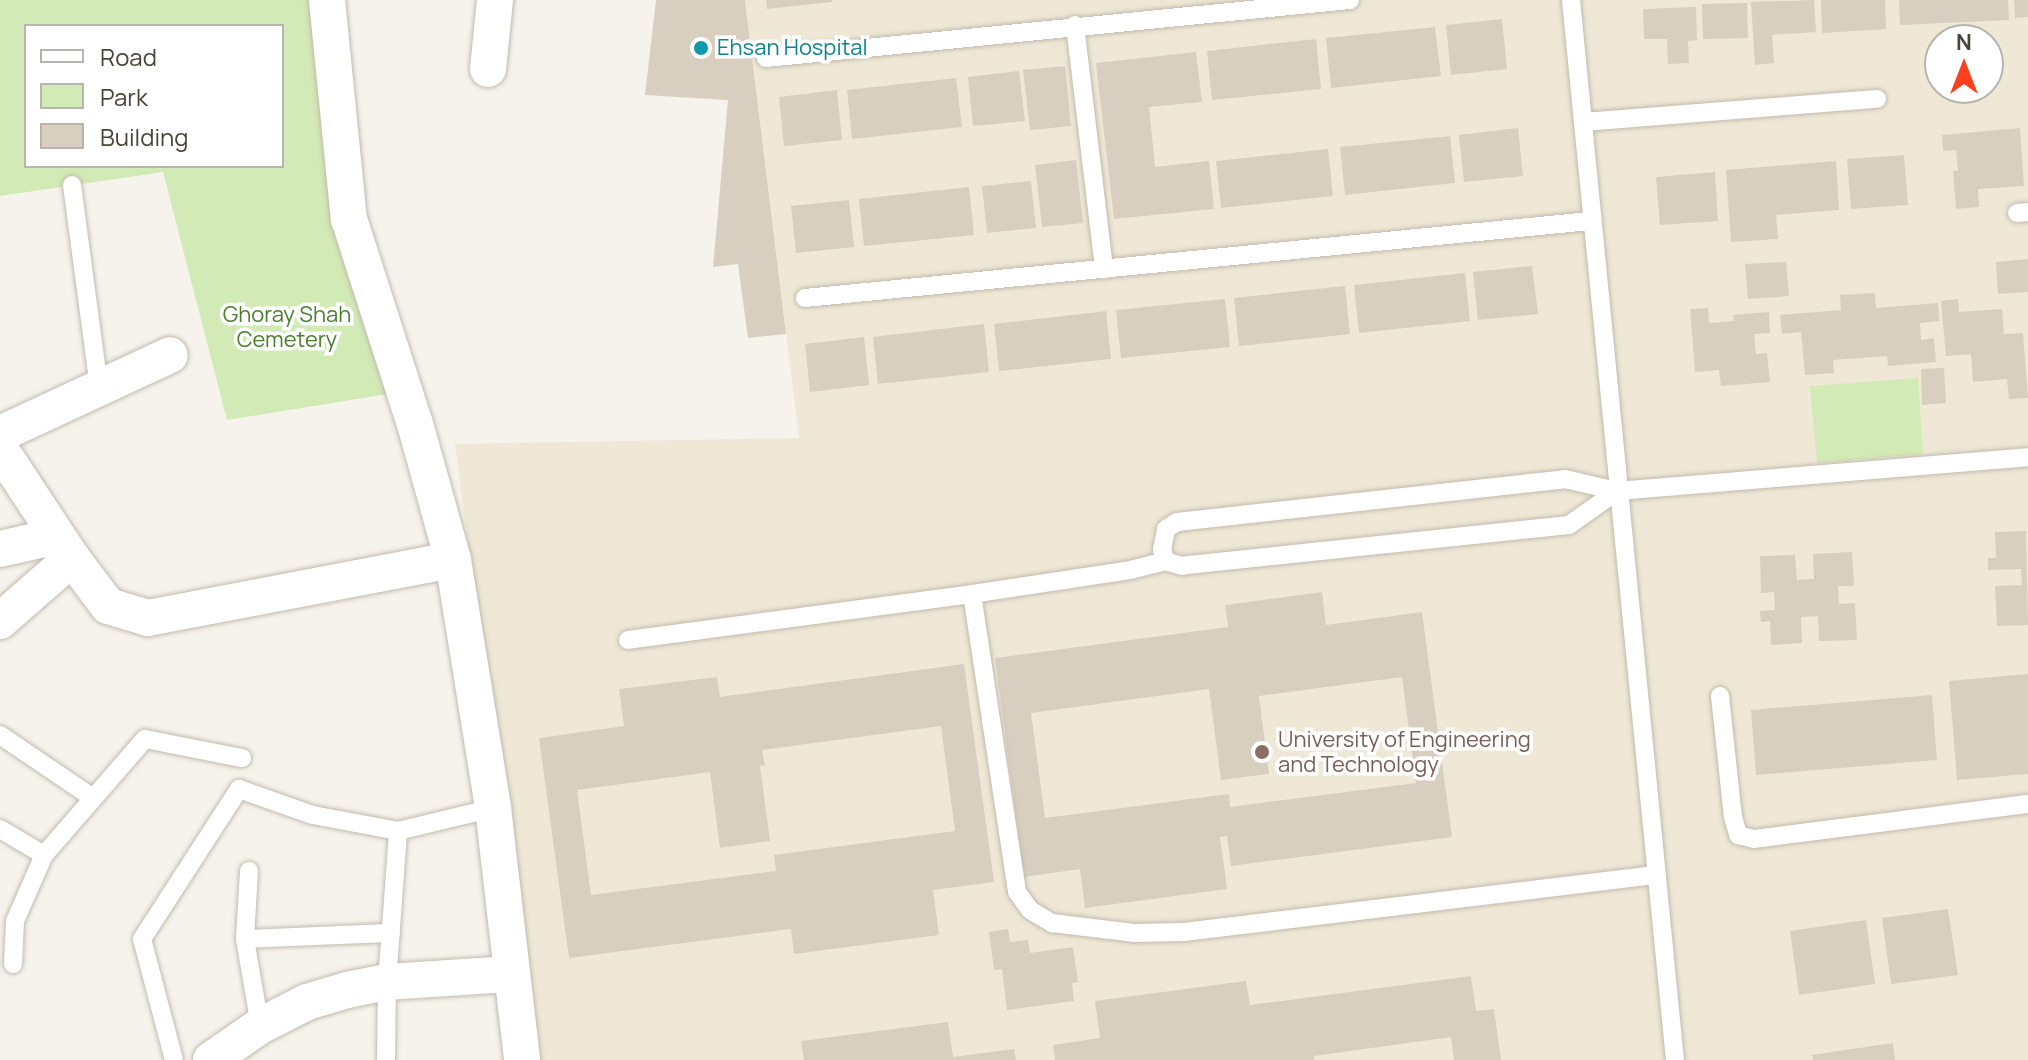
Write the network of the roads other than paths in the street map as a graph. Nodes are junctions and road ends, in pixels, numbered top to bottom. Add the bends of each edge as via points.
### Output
1 (327, 0) edge
2 (495, 0) edge
3 (1350, 0) edge
4 (1571, 0) edge
5 (1075, 25) junction
6 (766, 58) dead end
7 (488, 69) dead end
8 (1877, 99) dead end
9 (1583, 122) junction
10 (72, 185) dead end
11 (1591, 221) junction
12 (1104, 269) junction
13 (805, 298) dead end
14 (170, 355) dead end
15 (99, 388) junction
16 (0, 434) edge
17 (0, 449) edge
18 (2028, 457) edge
19 (1617, 491) junction
20 (65, 547) junction
21 (0, 549) edge
22 (453, 560) junction
23 (1166, 561) junction
24 (972, 594) junction
25 (0, 621) edge
26 (628, 640) dead end
27 (1720, 696) dead end
28 (0, 735) edge
29 (242, 758) dead end
30 (93, 798) junction
31 (2028, 804) edge
32 (493, 808) junction
33 (0, 829) edge
34 (398, 831) junction
35 (44, 855) junction
36 (249, 871) dead end
37 (1654, 875) junction
38 (391, 933) junction
39 (245, 939) junction
40 (13, 964) dead end
41 (511, 974) junction
42 (387, 982) junction
43 (260, 1026) junction
44 (174, 1060) edge
45 (211, 1060) edge
46 (386, 1060) edge
47 (522, 1060) edge
48 (1675, 1060) edge

1 - 22 street via 349,219
2 - 7 street
3 - 5 lane
4 - 9 lane
5 - 6 lane
5 - 12 lane
8 - 9 lane
9 - 11 lane
10 - 15 lane
11 - 12 lane
11 - 19 lane
12 - 13 lane
14 - 15 street
15 - 16 street
17 - 20 street
18 - 19 lane
19 - 23 lane via 1569,525 1182,566
19 - 23 lane via 1565,479 1177,522 1162,538
19 - 37 lane
20 - 21 street
20 - 22 street via 108,606 148,618
20 - 25 street
22 - 32 street
23 - 24 lane
24 - 26 lane
24 - 37 lane via 1017,892 1030,910 1052,923 1135,933 1184,932
27 - 31 lane via 1738,835 1754,839
28 - 30 lane
29 - 30 lane via 145,739
30 - 35 lane
32 - 34 lane
32 - 41 street
33 - 35 lane
34 - 38 lane
34 - 44 lane via 313,815 239,789 142,939
35 - 40 lane via 15,921
36 - 39 lane
37 - 48 lane
38 - 39 lane
38 - 42 lane
39 - 43 lane
41 - 42 street
41 - 47 street
42 - 43 street via 307,1002
42 - 46 lane
43 - 45 street

